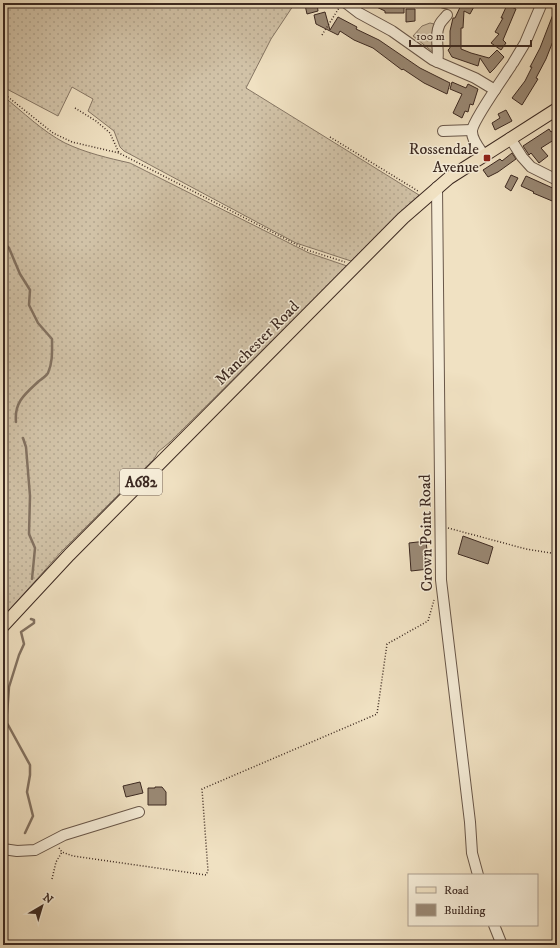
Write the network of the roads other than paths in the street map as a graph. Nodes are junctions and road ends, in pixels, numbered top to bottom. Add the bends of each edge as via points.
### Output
1 (346, 3) edge
2 (542, 3) edge
3 (447, 16) dead end
4 (437, 62) junction
5 (495, 90) junction
6 (557, 109) edge
7 (472, 130) junction
8 (443, 131) dead end
9 (510, 138) junction
10 (484, 155) junction
11 (557, 180) edge
12 (437, 187) junction
13 (3, 626) edge
14 (139, 812) dead end
15 (3, 849) edge
16 (478, 874) edge
17 (494, 926) edge
18 (502, 945) edge

1 - 4 street
2 - 5 street via 525,43
3 - 4 street via 439,25
4 - 5 street via 475,78
5 - 7 street
6 - 9 main road, Manchester Road / A682
7 - 8 street
7 - 10 street via 474,139
9 - 10 main road, Manchester Road / A682
9 - 11 street via 531,167
10 - 12 main road, Manchester Road / A682
12 - 13 main road, Manchester Road / A682 via 69,555
12 - 16 street, Crown Point Road via 443,597 472,853
14 - 15 street via 64,835 35,850
17 - 18 street

